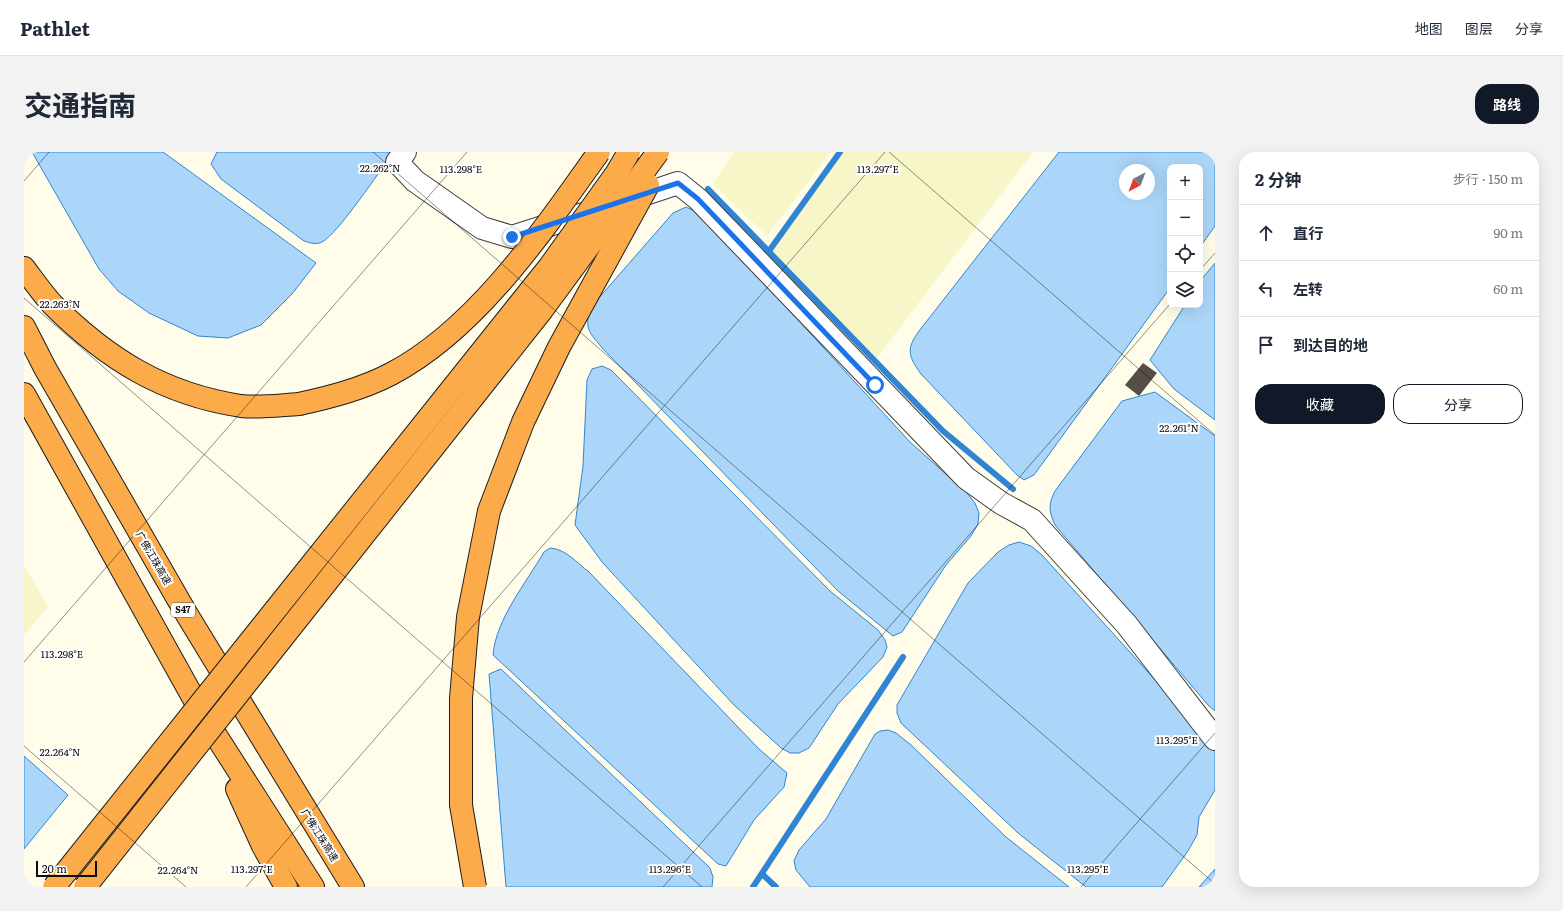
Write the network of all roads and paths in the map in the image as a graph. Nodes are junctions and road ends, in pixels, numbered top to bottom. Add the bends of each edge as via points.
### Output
1 (405, 152) edge
2 (599, 152) edge
3 (629, 152) edge
4 (658, 152) edge
5 (666, 152) edge
6 (24, 268) edge
7 (24, 326) edge
8 (24, 394) edge
9 (204, 717) junction
10 (1215, 738) edge
11 (54, 887) edge
12 (85, 887) edge
13 (286, 887) edge
14 (313, 887) edge
15 (353, 887) edge
16 (475, 887) edge

1 - 10 lane via 397,162 415,181 482,228 512,237 678,183 698,199 966,478 1001,503 1032,520 1127,625
2 - 6 highway, bridge via 548,222 470,315 431,347 391,374 344,393 299,404 243,406 193,395 148,378 101,349 51,303
3 - 11 highway, bridge via 550,266
4 - 12 highway, bridge via 542,310
5 - 16 highway, bridge via 559,347 523,422 489,511 468,617 461,698 460,805
7 - 15 highway, 广佛江珠高速 / S47 via 45,368 186,613
8 - 9 highway
9 - 13 highway via 263,846
9 - 14 highway

